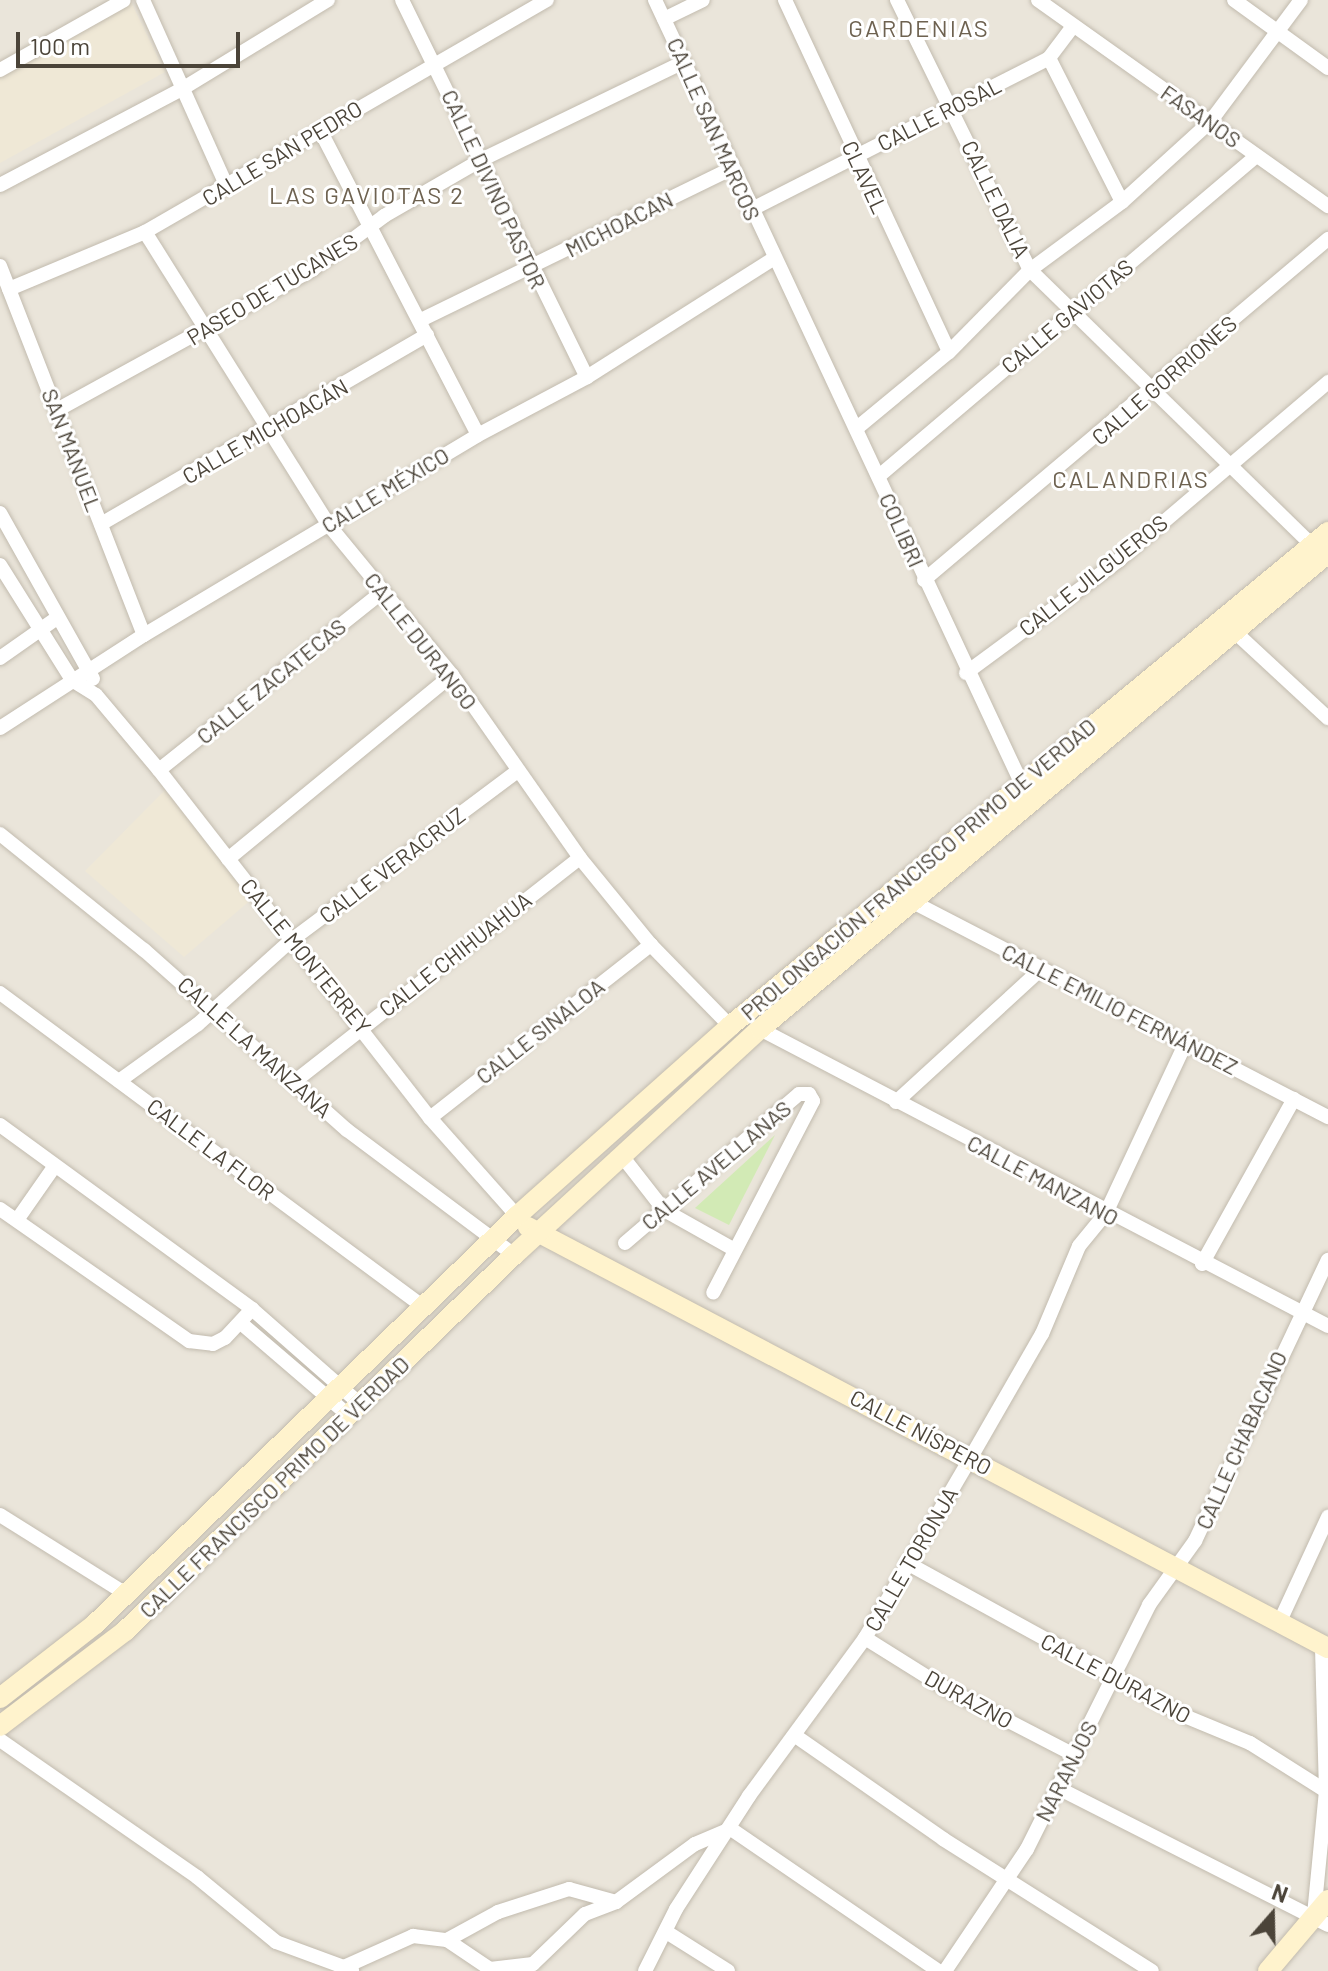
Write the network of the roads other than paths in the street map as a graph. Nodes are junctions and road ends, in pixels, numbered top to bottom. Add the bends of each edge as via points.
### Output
1 (124, 0) edge
2 (143, 0) edge
3 (328, 0) edge
4 (402, 0) edge
5 (547, 0) edge
6 (655, 0) edge
7 (703, 0) edge
8 (785, 0) edge
9 (897, 0) edge
10 (1038, 0) edge
11 (1234, 0) edge
12 (1301, 0) edge
13 (664, 19) junction
14 (1073, 26) junction
15 (1277, 31) junction
16 (1049, 58) junction
17 (435, 61) junction
18 (684, 62) junction
19 (1328, 68) edge
20 (0, 70) edge
21 (182, 89) junction
22 (952, 108) junction
23 (1210, 122) junction
24 (321, 132) junction
25 (855, 155) junction
26 (1256, 156) junction
27 (481, 160) junction
28 (730, 169) junction
29 (0, 185) edge
30 (227, 187) junction
31 (1122, 202) junction
32 (1328, 206) edge
33 (750, 210) junction
34 (369, 229) junction
35 (145, 232) junction
36 (1328, 239) edge
37 (773, 259) junction
38 (0, 266) edge
39 (530, 269) junction
40 (1030, 270) junction
41 (9, 289) junction
42 (1072, 311) junction
43 (424, 328) junction
44 (204, 332) junction
45 (949, 352) junction
46 (587, 377) junction
47 (1328, 382) edge
48 (1153, 388) junction
49 (57, 410) junction
50 (857, 428) junction
51 (266, 433) junction
52 (478, 435) junction
53 (1227, 464) junction
54 (879, 476) junction
55 (0, 513) edge
56 (101, 524) junction
57 (328, 524) junction
58 (1324, 549) edge
59 (0, 565) edge
60 (924, 580) junction
61 (383, 591) junction
62 (57, 618) junction
63 (1235, 632) junction
64 (39, 633) junction
65 (144, 635) junction
66 (0, 658) edge
67 (91, 670) junction
68 (966, 673) junction
69 (452, 675) junction
70 (72, 680) junction
71 (96, 695) junction
72 (1328, 718) edge
73 (0, 728) edge
74 (159, 770) junction
75 (516, 772) junction
76 (1021, 783) junction
77 (1030, 802) junction
78 (0, 834) edge
79 (580, 858) junction
80 (228, 859) junction
81 (911, 901) junction
82 (289, 942) junction
83 (651, 945) junction
84 (1041, 969) junction
85 (0, 993) edge
86 (212, 1009) junction
87 (362, 1026) junction
88 (730, 1026) junction
89 (760, 1029) junction
90 (1186, 1042) junction
91 (119, 1081) junction
92 (294, 1082) junction
93 (1294, 1099) junction
94 (896, 1102) junction
95 (1328, 1117) edge
96 (430, 1118) junction
97 (0, 1125) edge
98 (622, 1156) junction
99 (54, 1167) junction
100 (0, 1209) edge
101 (664, 1210) junction
102 (1106, 1213) junction
103 (517, 1216) junction
104 (17, 1220) junction
105 (536, 1234) junction
106 (493, 1238) junction
107 (625, 1243) dead end
108 (735, 1250) junction
109 (514, 1255) junction
110 (1328, 1260) edge
111 (1202, 1264) junction
112 (713, 1293) dead end
113 (422, 1306) junction
114 (252, 1309) junction
115 (1299, 1311) junction
116 (242, 1324) junction
117 (1328, 1326) edge
118 (335, 1391) junction
119 (354, 1409) junction
120 (970, 1459) junction
121 (0, 1515) edge
122 (1328, 1517) edge
123 (907, 1563) junction
124 (1178, 1566) junction
125 (126, 1594) junction
126 (1280, 1621) junction
127 (865, 1638) junction
128 (1325, 1646) edge
129 (1114, 1677) junction
130 (0, 1698) edge
131 (0, 1726) edge
132 (797, 1737) junction
133 (0, 1740) edge
134 (1076, 1756) junction
135 (1058, 1788) junction
136 (1326, 1791) junction
137 (731, 1829) junction
138 (1004, 1879) junction
139 (616, 1902) junction
140 (1323, 1914) edge
141 (668, 1933) junction
142 (447, 1940) junction
143 (349, 1969) edge
144 (491, 1970) edge
145 (645, 1971) edge
146 (728, 1971) edge
147 (938, 1971) edge
148 (945, 1971) edge
149 (1152, 1971) edge
150 (1268, 1971) edge

1 - 20 street
2 - 21 street
3 - 21 street
4 - 17 street, CALLE DIVINO PASTOR
5 - 17 street, CALLE SAN PEDRO
6 - 13 street, CALLE SAN MARCOS
7 - 13 street
8 - 25 street, CLAVEL
9 - 22 street, CALLE DALIA
10 - 14 street, FASANOS
11 - 15 street
12 - 15 street
13 - 18 street, CALLE SAN MARCOS
14 - 16 street, CALLE ROSAL
14 - 23 street, FASANOS
15 - 19 street
15 - 23 street
16 - 22 street, CALLE ROSAL
16 - 31 street
17 - 24 street, CALLE SAN PEDRO
17 - 27 street, CALLE DIVINO PASTOR
18 - 27 street, PASEO DE TUCANES
18 - 28 street, CALLE SAN MARCOS
21 - 29 street
21 - 30 street
22 - 25 street, CALLE ROSAL
22 - 40 street, CALLE DALIA
23 - 26 street, FASANOS
23 - 31 street
24 - 30 street, CALLE SAN PEDRO
24 - 34 street
25 - 33 street, CALLE ROSAL
25 - 45 street, CLAVEL
26 - 32 street, FASANOS
26 - 42 street, CALLE GAVIOTAS
27 - 34 street, PASEO DE TUCANES
27 - 39 street, CALLE DIVINO PASTOR
28 - 33 street, CALLE SAN MARCOS
28 - 39 street, MICHOACAN
30 - 35 street, CALLE SAN PEDRO
31 - 40 street
33 - 37 street, CALLE SAN MARCOS
34 - 43 street
34 - 44 street, PASEO DE TUCANES
35 - 41 street, CALLE SAN PEDRO
35 - 44 street, CALLE DURANGO
36 - 48 street, CALLE GORRIONES
37 - 46 street, CALLE MÉXICO
37 - 50 street, COLIBRI
38 - 41 street, SAN MANUEL
39 - 43 street, MICHOACAN
39 - 46 street, CALLE DIVINO PASTOR
40 - 42 street, CALLE DALIA
40 - 45 street
41 - 49 street, SAN MANUEL
42 - 48 street, CALLE DALIA
42 - 54 street, CALLE GAVIOTAS
43 - 51 street, CALLE MICHOACÁN
43 - 52 street
44 - 49 street, PASEO DE TUCANES
44 - 51 street, CALLE DURANGO
45 - 50 street
46 - 52 street, CALLE MÉXICO
47 - 53 street, CALLE JILGUEROS
48 - 53 street, CALLE DALIA
48 - 60 street, CALLE GORRIONES
49 - 56 street, SAN MANUEL
50 - 54 street, COLIBRI
51 - 56 street, CALLE MICHOACÁN
51 - 57 street, CALLE DURANGO
52 - 57 street, CALLE MÉXICO
53 - 58 street, CALLE DALIA
53 - 68 street, CALLE JILGUEROS via 1119,560
54 - 60 street, COLIBRI
55 - 62 street
56 - 65 street, SAN MANUEL
57 - 61 street, CALLE DURANGO
57 - 65 street, CALLE MÉXICO
58 - 63 main road, PROLONGACIÓN FRANCISCO PRIMO DE VERDAD
58 - 76 main road, PROLONGACIÓN FRANCISCO PRIMO DE VERDAD
59 - 64 street
60 - 68 street, COLIBRI
61 - 69 street, CALLE DURANGO
61 - 74 street, CALLE ZACATECAS
62 - 64 street
62 - 67 street
63 - 72 street
63 - 77 main road, PROLONGACIÓN FRANCISCO PRIMO DE VERDAD
64 - 66 street
64 - 70 street
65 - 67 street, CALLE MÉXICO
67 - 70 street, CALLE MÉXICO
67 - 71 street, CALLE MONTERREY
68 - 76 street, COLIBRI
69 - 75 street, CALLE DURANGO
69 - 80 street
70 - 71 street, CALLE MONTERREY
70 - 73 street, CALLE MÉXICO
71 - 74 street, CALLE MONTERREY
74 - 80 street, CALLE MONTERREY
75 - 79 street, CALLE DURANGO
75 - 82 street, CALLE VERACRUZ
76 - 77 street, COLIBRI
76 - 88 main road, PROLONGACIÓN FRANCISCO PRIMO DE VERDAD
77 - 81 main road, PROLONGACIÓN FRANCISCO PRIMO DE VERDAD
78 - 86 street, CALLE LA MANZANA
79 - 83 street, CALLE DURANGO
79 - 87 street, CALLE CHIHUAHUA
80 - 82 street, CALLE MONTERREY
81 - 84 street, CALLE EMILIO FERNÁNDEZ
81 - 89 main road, PROLONGACIÓN FRANCISCO PRIMO DE VERDAD
82 - 86 street, CALLE VERACRUZ
82 - 87 street, CALLE MONTERREY
83 - 88 street, CALLE DURANGO
83 - 96 street, CALLE SINALOA
84 - 90 street, CALLE EMILIO FERNÁNDEZ
84 - 94 street
85 - 91 street, CALLE LA FLOR
86 - 91 street, CALLE VERACRUZ
86 - 92 street, CALLE LA MANZANA
87 - 92 street, CALLE CHIHUAHUA
87 - 96 street, CALLE MONTERREY
88 - 103 main road, PROLONGACIÓN FRANCISCO PRIMO DE VERDAD
89 - 94 street, CALLE MANZANO
89 - 98 main road, PROLONGACIÓN FRANCISCO PRIMO DE VERDAD
90 - 93 street, CALLE EMILIO FERNÁNDEZ
90 - 102 street, CALLE TORONJA
91 - 113 street, CALLE LA FLOR
92 - 106 street, CALLE LA MANZANA via 347,1130
93 - 95 street, CALLE EMILIO FERNÁNDEZ
93 - 111 street
94 - 102 street, CALLE MANZANO
96 - 103 street, CALLE MONTERREY
97 - 99 street
98 - 101 street
98 - 105 main road, PROLONGACIÓN FRANCISCO PRIMO DE VERDAD
99 - 104 street
99 - 114 street
100 - 104 street
101 - 107 street, CALLE AVELLANAS
101 - 108 street
101 - 108 street, CALLE AVELLANAS via 799,1094 809,1094 813,1101
102 - 111 street, CALLE MANZANO
102 - 120 street, CALLE TORONJA via 1079,1246 1042,1334
103 - 105 main road, CALLE NÍSPERO
103 - 106 main road, CALLE FRANCISCO PRIMO DE VERDAD
104 - 116 street via 189,1341 213,1344
105 - 109 main road, CALLE FRANCISCO PRIMO DE VERDAD
105 - 120 main road, CALLE NÍSPERO
106 - 109 street, CALLE LA MANZANA
106 - 113 main road, CALLE FRANCISCO PRIMO DE VERDAD
108 - 112 street
109 - 119 main road, CALLE FRANCISCO PRIMO DE VERDAD
110 - 115 street, CALLE CHABACANO
111 - 115 street, CALLE MANZANO
113 - 118 main road, CALLE FRANCISCO PRIMO DE VERDAD
114 - 116 street
114 - 118 street
115 - 117 street, CALLE MANZANO
115 - 124 street, CALLE CHABACANO via 1210,1513
116 - 118 street
118 - 119 street
118 - 125 main road, CALLE FRANCISCO PRIMO DE VERDAD
119 - 131 main road, CALLE FRANCISCO PRIMO DE VERDAD via 107,1647
120 - 123 street, CALLE TORONJA
120 - 124 main road, CALLE NÍSPERO
121 - 125 street
122 - 126 street
123 - 127 street, CALLE TORONJA
123 - 129 street, CALLE DURAZNO
124 - 126 main road, CALLE NÍSPERO
124 - 129 street, NARANJOS via 1149,1605
125 - 130 main road, CALLE FRANCISCO PRIMO DE VERDAD
126 - 128 main road, CALLE NÍSPERO
127 - 132 street, CALLE TORONJA
127 - 134 street, DURAZNO via 945,1688
128 - 136 street
129 - 134 street, NARANJOS
129 - 136 street, CALLE DURAZNO via 1250,1743
132 - 137 street, CALLE TORONJA
132 - 138 street
133 - 143 street via 197,1877 276,1942
134 - 135 street, NARANJOS
135 - 138 street, NARANJOS
135 - 140 street
136 - 140 street
137 - 139 street via 695,1844
137 - 141 street, CALLE TORONJA via 676,1909
137 - 147 street
138 - 148 street, NARANJOS
138 - 149 street
139 - 142 street via 569,1889 498,1912
139 - 144 street via 585,1914 533,1964
140 - 150 main road
141 - 145 street, CALLE TORONJA
141 - 146 street
142 - 143 street via 413,1936
142 - 144 street

